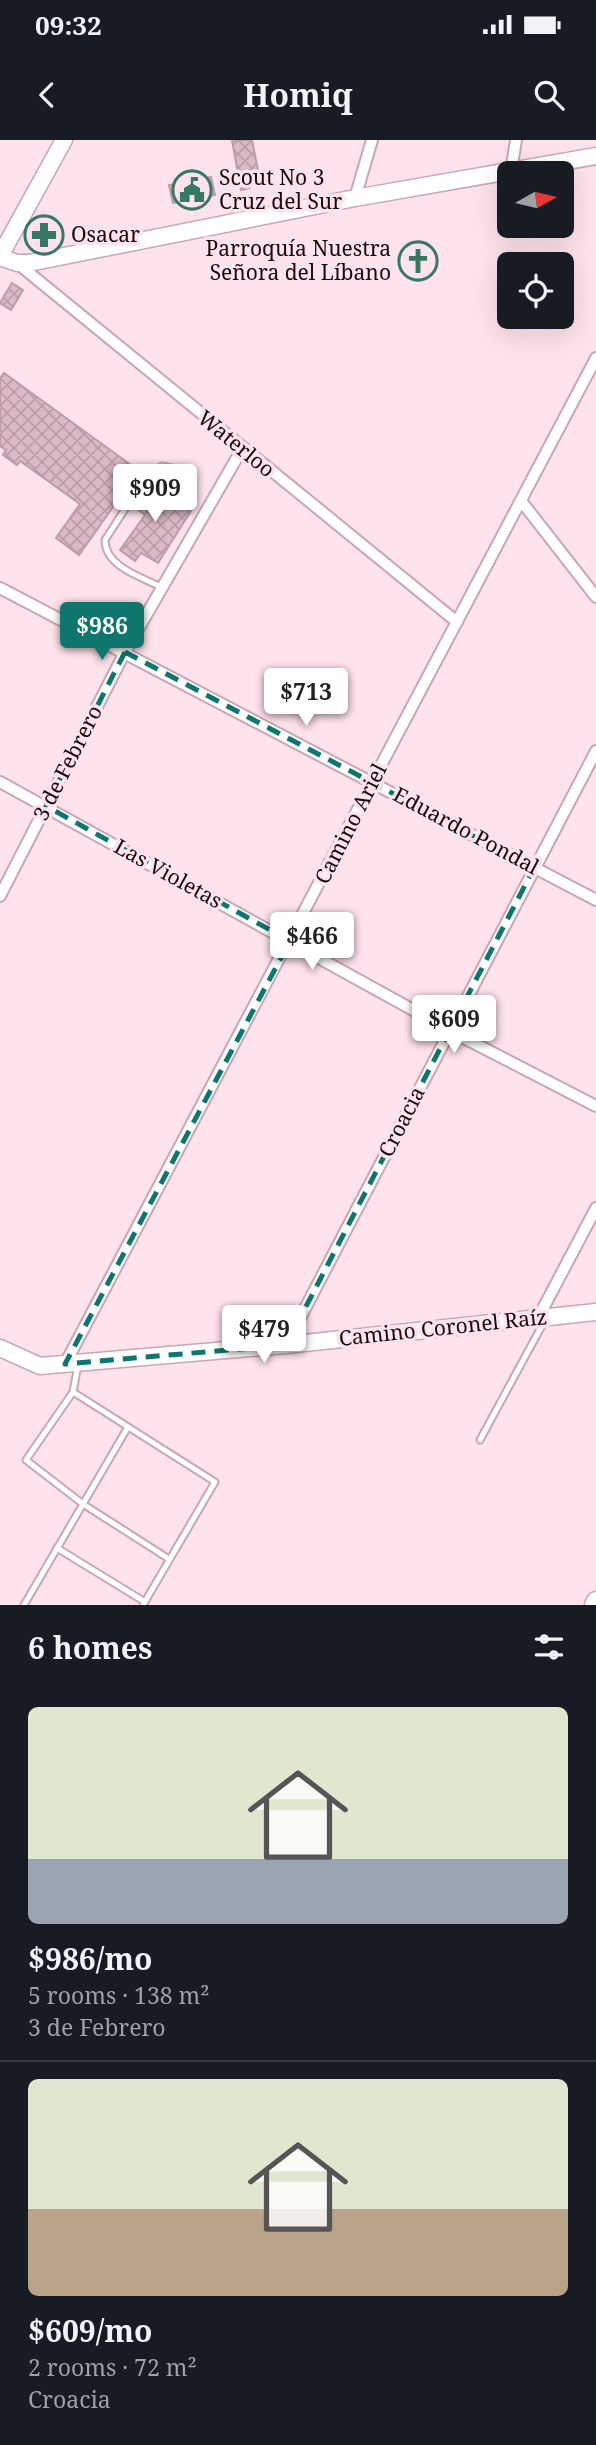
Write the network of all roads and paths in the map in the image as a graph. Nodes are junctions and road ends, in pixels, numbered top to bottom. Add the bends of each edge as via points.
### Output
1 (64, 140) edge
2 (372, 140) edge
3 (516, 140) edge
4 (596, 156) edge
5 (513, 161) edge
6 (569, 161) edge
7 (497, 174) edge
8 (355, 198) junction
9 (0, 256) edge
10 (18, 263) junction
11 (596, 358) edge
12 (242, 449) junction
13 (189, 480) dead end
14 (522, 502) junction
15 (0, 588) edge
16 (163, 588) junction
17 (596, 597) edge
18 (457, 622) junction
19 (125, 652) junction
20 (596, 751) edge
21 (373, 781) junction
22 (0, 782) edge
23 (46, 806) junction
24 (534, 868) junction
25 (0, 896) edge
26 (596, 900) edge
27 (290, 942) junction
28 (449, 1030) junction
29 (596, 1106) edge
30 (596, 1208) edge
31 (596, 1312) edge
32 (542, 1317) junction
33 (286, 1345) junction
34 (0, 1348) edge
35 (72, 1363) junction
36 (72, 1392) junction
37 (128, 1427) junction
38 (480, 1440) dead end
39 (82, 1504) junction
40 (57, 1548) junction
41 (169, 1559) junction
42 (144, 1603) edge
43 (24, 1605) edge

1 - 9 street
2 - 8 street
3 - 5 street
4 - 6 street
7 - 8 street
8 - 10 street
9 - 10 street
10 - 12 street, Waterloo
11 - 14 street, Camino Ariel
12 - 16 street, 3 de Febrero
12 - 18 street, Waterloo
13 - 16 lane via 176,469 162,466 145,478 105,540 111,560
14 - 17 street
14 - 18 street, Camino Ariel
15 - 19 street, Eduardo Pondal
16 - 19 street, 3 de Febrero
18 - 21 street, Camino Ariel
19 - 21 street, Eduardo Pondal
19 - 23 street, 3 de Febrero
20 - 24 street, Croacia
21 - 24 street, Eduardo Pondal
21 - 27 street, Camino Ariel
22 - 23 street, Las Violetas
23 - 25 street, 3 de Febrero
23 - 27 street, Las Violetas
24 - 26 street, Eduardo Pondal
24 - 28 street, Croacia
27 - 28 street, Las Violetas
27 - 35 street, Camino Ariel
28 - 29 street, Las Violetas
28 - 33 street, Croacia
30 - 32 street
31 - 32 street, Camino Coronel Raíz
32 - 33 street, Camino Coronel Raíz
32 - 38 lane
33 - 35 street, Camino Coronel Raíz
34 - 35 street, Camino Coronel Raíz via 40,1366
35 - 36 lane
36 - 37 lane
36 - 39 lane via 26,1460
37 - 39 lane
37 - 41 lane via 215,1482
39 - 40 lane
39 - 41 lane
40 - 42 lane
40 - 43 lane
41 - 42 lane

